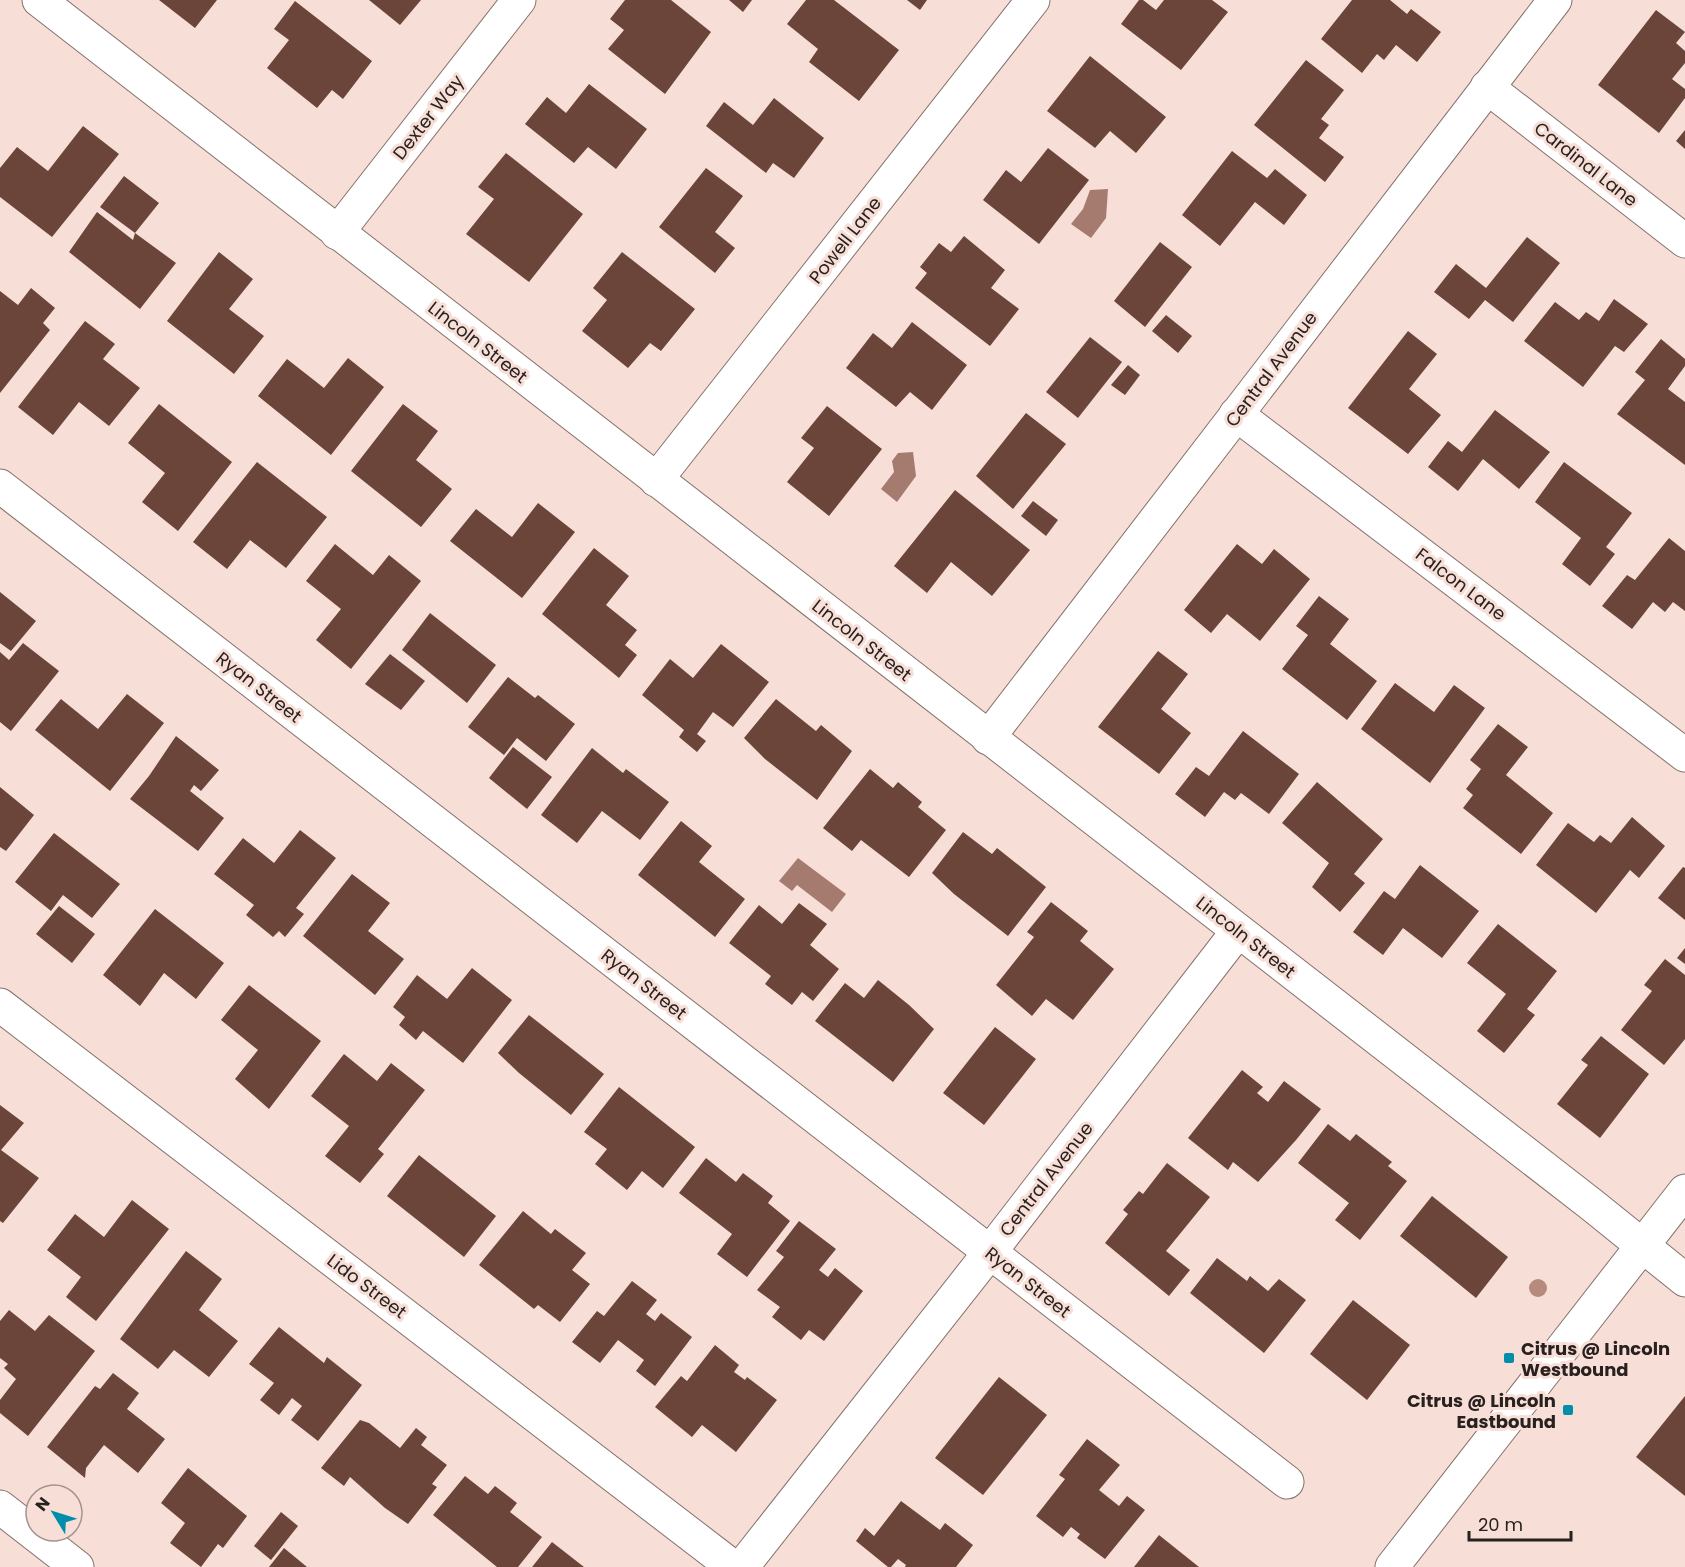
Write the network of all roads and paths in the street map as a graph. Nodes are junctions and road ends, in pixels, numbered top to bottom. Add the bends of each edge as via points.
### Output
1 (39, 0) edge
2 (519, 0) edge
3 (1033, 0) edge
4 (1555, 0) edge
5 (1487, 87) junction
6 (337, 233) junction
7 (1685, 241) edge
8 (1236, 414) junction
9 (656, 480) junction
10 (0, 486) edge
11 (988, 738) junction
12 (1685, 755) edge
13 (1238, 931) junction
14 (0, 1005) edge
15 (1685, 1191) edge
16 (1642, 1247) junction
17 (990, 1252) junction
18 (1685, 1280) edge
19 (1287, 1482) dead end
20 (0, 1507) edge
21 (77, 1567) edge
22 (733, 1567) edge
23 (742, 1567) edge
24 (1392, 1567) edge

1 - 6 street, Lincoln Street
2 - 6 street, Dexter Way
3 - 9 street, Powell Lane
4 - 5 street, Central Avenue
5 - 7 street, Cardinal Lane
5 - 8 street, Central Avenue
6 - 9 street, Lincoln Street
8 - 11 street, Central Avenue
8 - 12 street, Falcon Lane
9 - 11 street, Lincoln Street
10 - 17 street, Ryan Street
11 - 13 street, Lincoln Street
13 - 16 street, Lincoln Street
13 - 17 street, Central Avenue
14 - 22 street, Lido Street
15 - 16 street
16 - 18 street, Lincoln Street
16 - 24 street
17 - 19 street, Ryan Street
17 - 23 street, Central Avenue
20 - 21 street

